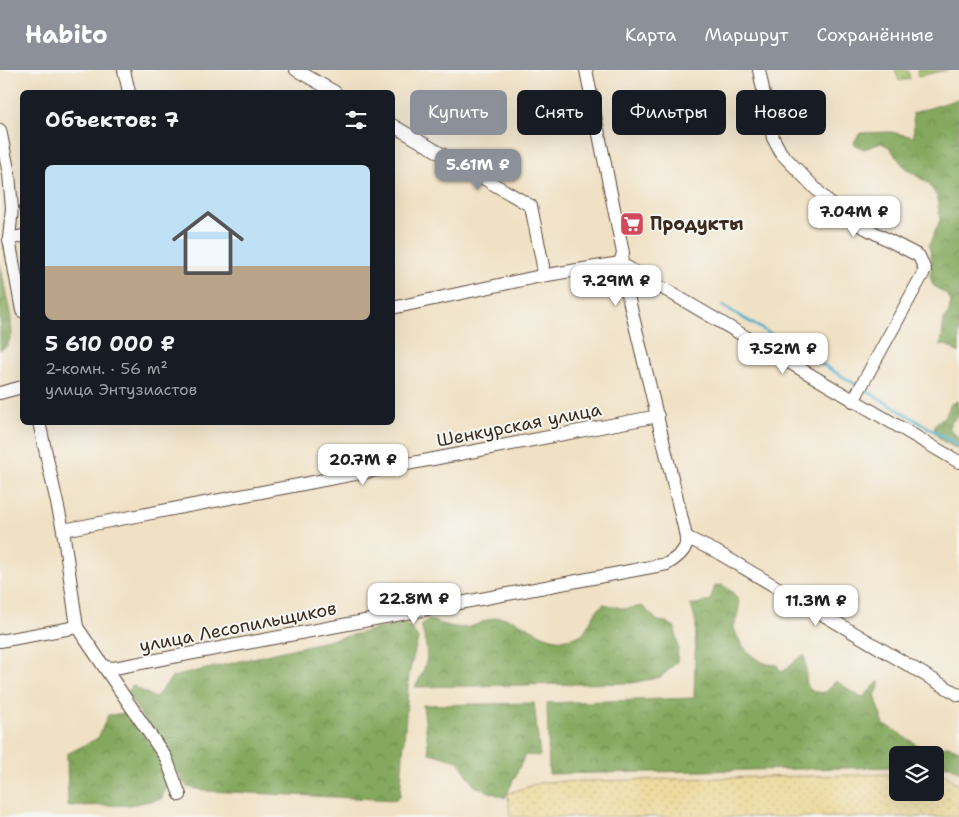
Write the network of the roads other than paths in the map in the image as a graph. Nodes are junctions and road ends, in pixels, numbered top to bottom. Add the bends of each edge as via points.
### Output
1 (124, 70) edge
2 (296, 70) edge
3 (586, 70) edge
4 (759, 70) edge
5 (129, 90) edge
6 (331, 90) edge
7 (395, 127) edge
8 (0, 130) edge
9 (20, 236) edge
10 (9, 239) junction
11 (620, 263) junction
12 (541, 276) junction
13 (20, 300) edge
14 (395, 307) edge
15 (20, 387) edge
16 (0, 392) edge
17 (853, 401) junction
18 (658, 416) junction
19 (41, 425) edge
20 (959, 462) edge
21 (63, 530) junction
22 (686, 536) junction
23 (77, 627) junction
24 (0, 641) edge
25 (105, 667) junction
26 (959, 695) edge
27 (180, 795) dead end

1 - 5 street
2 - 6 street
3 - 11 street via 622,253
4 - 17 street via 773,138 781,153 842,216 919,256 925,270
7 - 12 street via 531,206 543,266
8 - 10 street via 12,208
9 - 10 street
10 - 13 street
11 - 12 street
11 - 17 street
11 - 18 street
12 - 14 street
15 - 16 street
17 - 20 street
18 - 21 street, Шенкурская улица
18 - 22 street
19 - 21 street
21 - 23 street
22 - 25 street, улица Лесопильщиков via 682,554 667,564 114,668
22 - 26 street
23 - 24 street
23 - 25 street
25 - 27 street via 166,758

